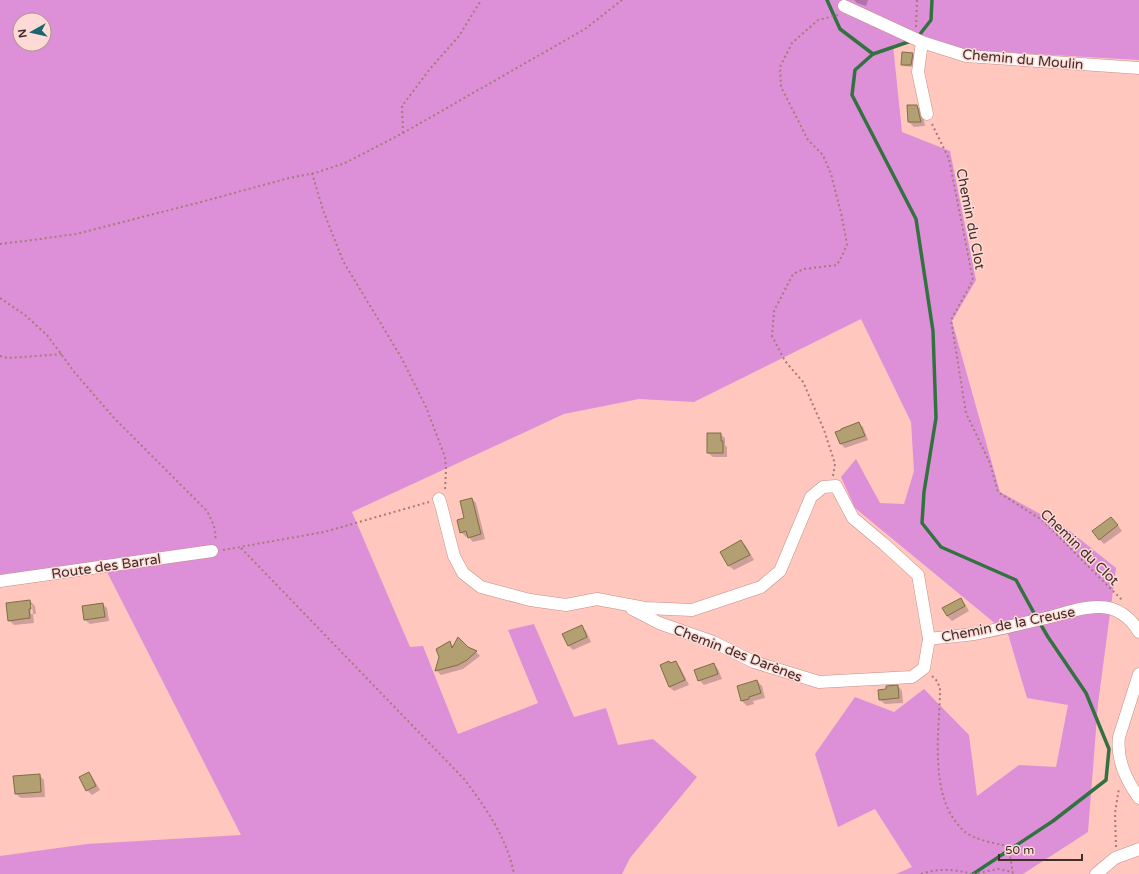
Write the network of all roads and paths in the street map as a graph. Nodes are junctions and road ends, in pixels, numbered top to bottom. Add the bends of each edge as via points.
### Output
1 (479, 0) edge
2 (622, 0) edge
3 (917, 0) edge
4 (841, 11) joint
5 (918, 39) junction
6 (1139, 68) edge
7 (926, 114) joint
8 (403, 133) junction
9 (314, 173) junction
10 (0, 244) edge
11 (0, 298) edge
12 (62, 354) junction
13 (0, 356) edge
14 (830, 486) junction
15 (439, 499) junction
16 (241, 548) junction
17 (212, 551) junction
18 (0, 581) edge
19 (621, 604) junction
20 (1127, 604) dead end
21 (1139, 632) edge
22 (929, 639) junction
23 (924, 668) junction
24 (1139, 674) edge
25 (1135, 698) edge
26 (1122, 769) junction
27 (1139, 798) edge
28 (1139, 849) edge
29 (1115, 858) junction
30 (1013, 873) edge
31 (514, 874) edge
32 (921, 874) edge
33 (973, 874) edge
34 (1096, 874) edge

1 - 8 path via 459,36 402,106
2 - 8 path via 585,29
3 - 5 path
4 - 5 street, Chemin du Moulin
4 - 14 path via 832,17 818,20 792,43 780,66 781,87 808,140 823,155 831,174 847,244 837,265 804,269 793,274 774,311 772,336 785,361 803,382 824,430 835,464
5 - 6 street, Chemin du Moulin via 966,56
5 - 7 street via 918,72
7 - 20 path, Chemin du Clot via 949,159 973,280 951,320 966,413 990,463 998,492 1042,520
8 - 9 path via 345,163
9 - 10 path via 76,234
9 - 15 path via 323,210 343,261 401,357 437,435 445,457 446,469 446,490
11 - 12 path via 25,315 47,335
12 - 13 path via 8,358
12 - 17 path via 75,374 114,418 207,511 216,535
14 - 19 street via 823,487 811,497 780,571 761,587 692,610
14 - 22 street, Chemin de la Creuse via 836,486 853,518 918,575
15 - 16 path via 324,532
15 - 19 street via 454,556 463,573 481,587 530,600 566,605 597,600
16 - 17 path
16 - 31 path via 464,779 504,842
17 - 18 street, Route des Barral
19 - 23 street, Chemin des Darènes via 659,623 713,642 754,662 819,682 912,677
21 - 22 street, Chemin de la Creuse via 1127,617 1114,610 1100,607 1085,608 975,633
22 - 23 street
23 - 30 path via 937,680 940,688 937,755 942,793 950,815 964,832 984,841 1003,845 1010,856
24 - 25 street
25 - 26 street via 1119,737 1118,748
26 - 27 street
26 - 29 path via 1115,813
28 - 29 street
29 - 34 street
30 - 33 path via 998,869
32 - 33 path via 950,869

